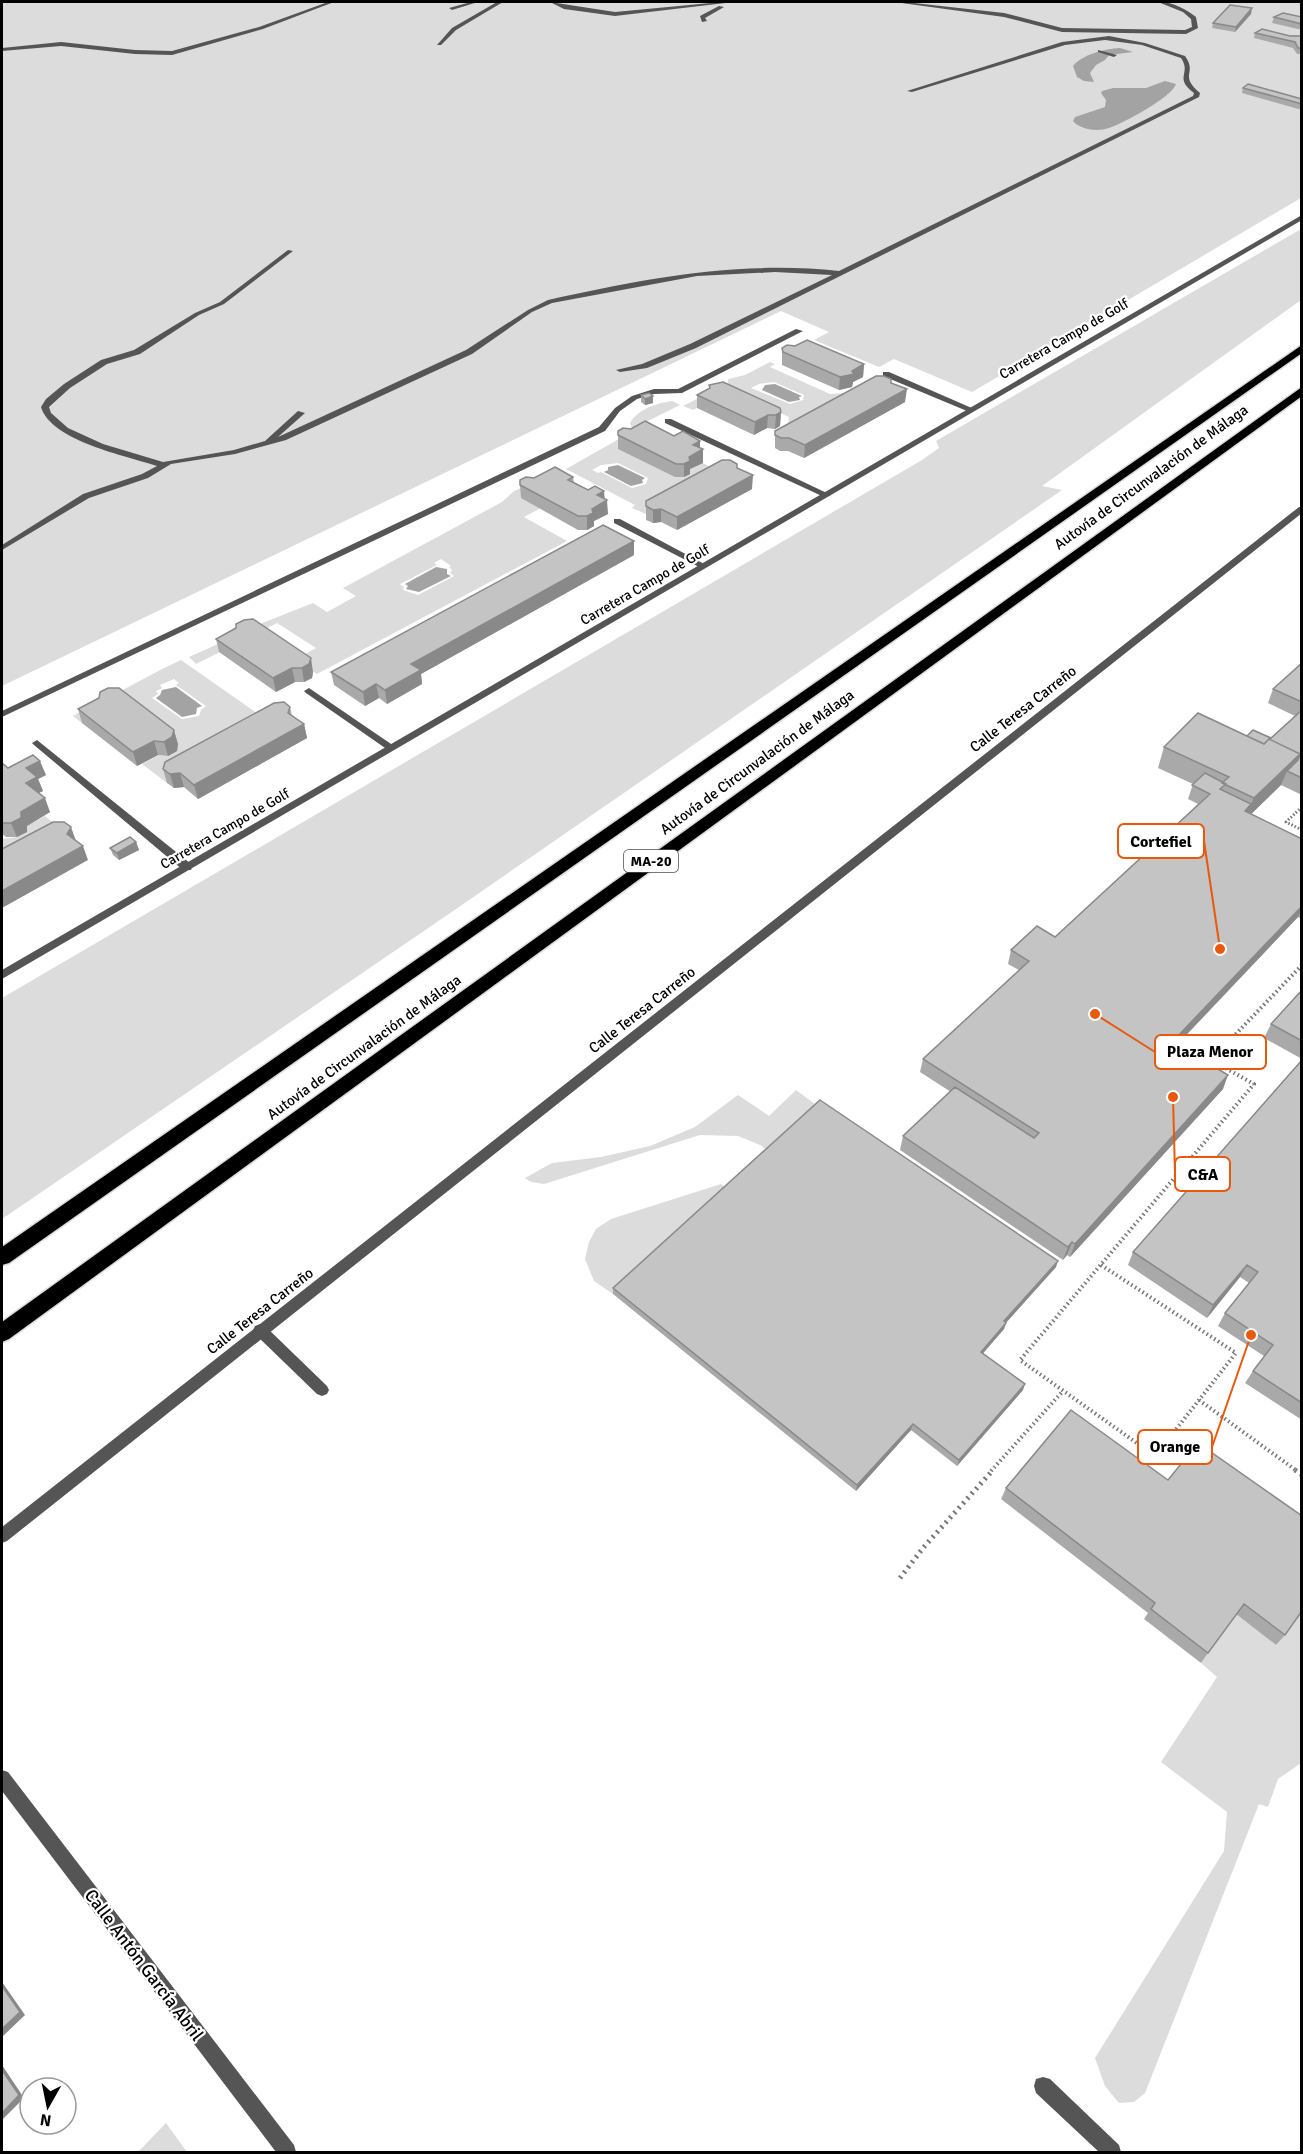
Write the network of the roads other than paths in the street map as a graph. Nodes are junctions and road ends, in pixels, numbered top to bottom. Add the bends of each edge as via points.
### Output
1 (332, 2) edge
2 (475, 2) edge
3 (500, 2) edge
4 (553, 2) edge
5 (733, 2) edge
6 (897, 2) edge
7 (1161, 2) edge
8 (452, 8) dead end
9 (924, 10) junction
10 (914, 11) dead end
11 (996, 14) junction
12 (704, 21) dead end
13 (1050, 27) junction
14 (1134, 32) junction
15 (1108, 39) junction
16 (439, 44) dead end
17 (2, 50) edge
18 (1100, 51) dead end
19 (1114, 55) dead end
20 (910, 91) dead end
21 (1302, 217) edge
22 (290, 251) dead end
23 (837, 273) junction
24 (799, 331) dead end
25 (1302, 348) edge
26 (620, 370) dead end
27 (886, 374) edge
28 (1302, 390) edge
29 (970, 409) junction
30 (300, 413) dead end
31 (668, 421) dead end
32 (265, 443) junction
33 (164, 465) junction
34 (827, 495) junction
35 (1302, 509) edge
36 (617, 521) dead end
37 (2, 548) edge
38 (704, 566) junction
39 (309, 691) dead end
40 (2, 714) edge
41 (36, 743) dead end
42 (391, 748) junction
43 (187, 867) junction
44 (2, 975) edge
45 (2, 1257) edge
46 (260, 1330) junction
47 (2, 1333) edge
48 (322, 1390) dead end
49 (2, 1536) edge
50 (2, 1778) edge
51 (1043, 2086) dead end
52 (287, 2152) edge
53 (1112, 2152) edge

1 - 17 street via 252,31 172,52 61,45
2 - 8 street
3 - 16 street via 454,29
4 - 5 street via 615,14
5 - 12 street via 708,12 702,17
6 - 9 street
6 - 11 street
7 - 14 street via 1185,11 1194,18 1195,28 1186,32
9 - 10 street
9 - 11 street
11 - 13 street
13 - 14 street
13 - 15 street via 1062,34
14 - 15 street
15 - 20 street via 1064,43
15 - 23 street via 1143,44 1183,57 1188,69 1185,79 1196,97
18 - 19 street
21 - 29 street, Carretera Campo de Golf
22 - 33 street via 229,298 137,352 104,362 49,400 45,407 47,414 65,430 100,446
23 - 26 street via 665,358
23 - 32 street via 775,270 697,274 550,301 469,351 284,438
24 - 40 street via 679,391 661,390 630,398 613,412 602,429
25 - 45 highway, Autovía de Circunvalación de Málaga
27 - 29 street
28 - 47 highway, Autovía de Circunvalación de Málaga / MA-20
29 - 34 street, Carretera Campo de Golf
30 - 32 street
31 - 34 street
32 - 33 street
33 - 37 street via 146,476 86,496
34 - 38 street, Carretera Campo de Golf
35 - 46 street, Calle Teresa Carreño
36 - 38 street
38 - 42 street, Carretera Campo de Golf
39 - 42 street
41 - 43 street
42 - 43 street, Carretera Campo de Golf
43 - 44 street, Carretera Campo de Golf
46 - 48 street
46 - 49 street, Calle Teresa Carreño
50 - 52 street, Calle Antón García Abril
51 - 53 street

